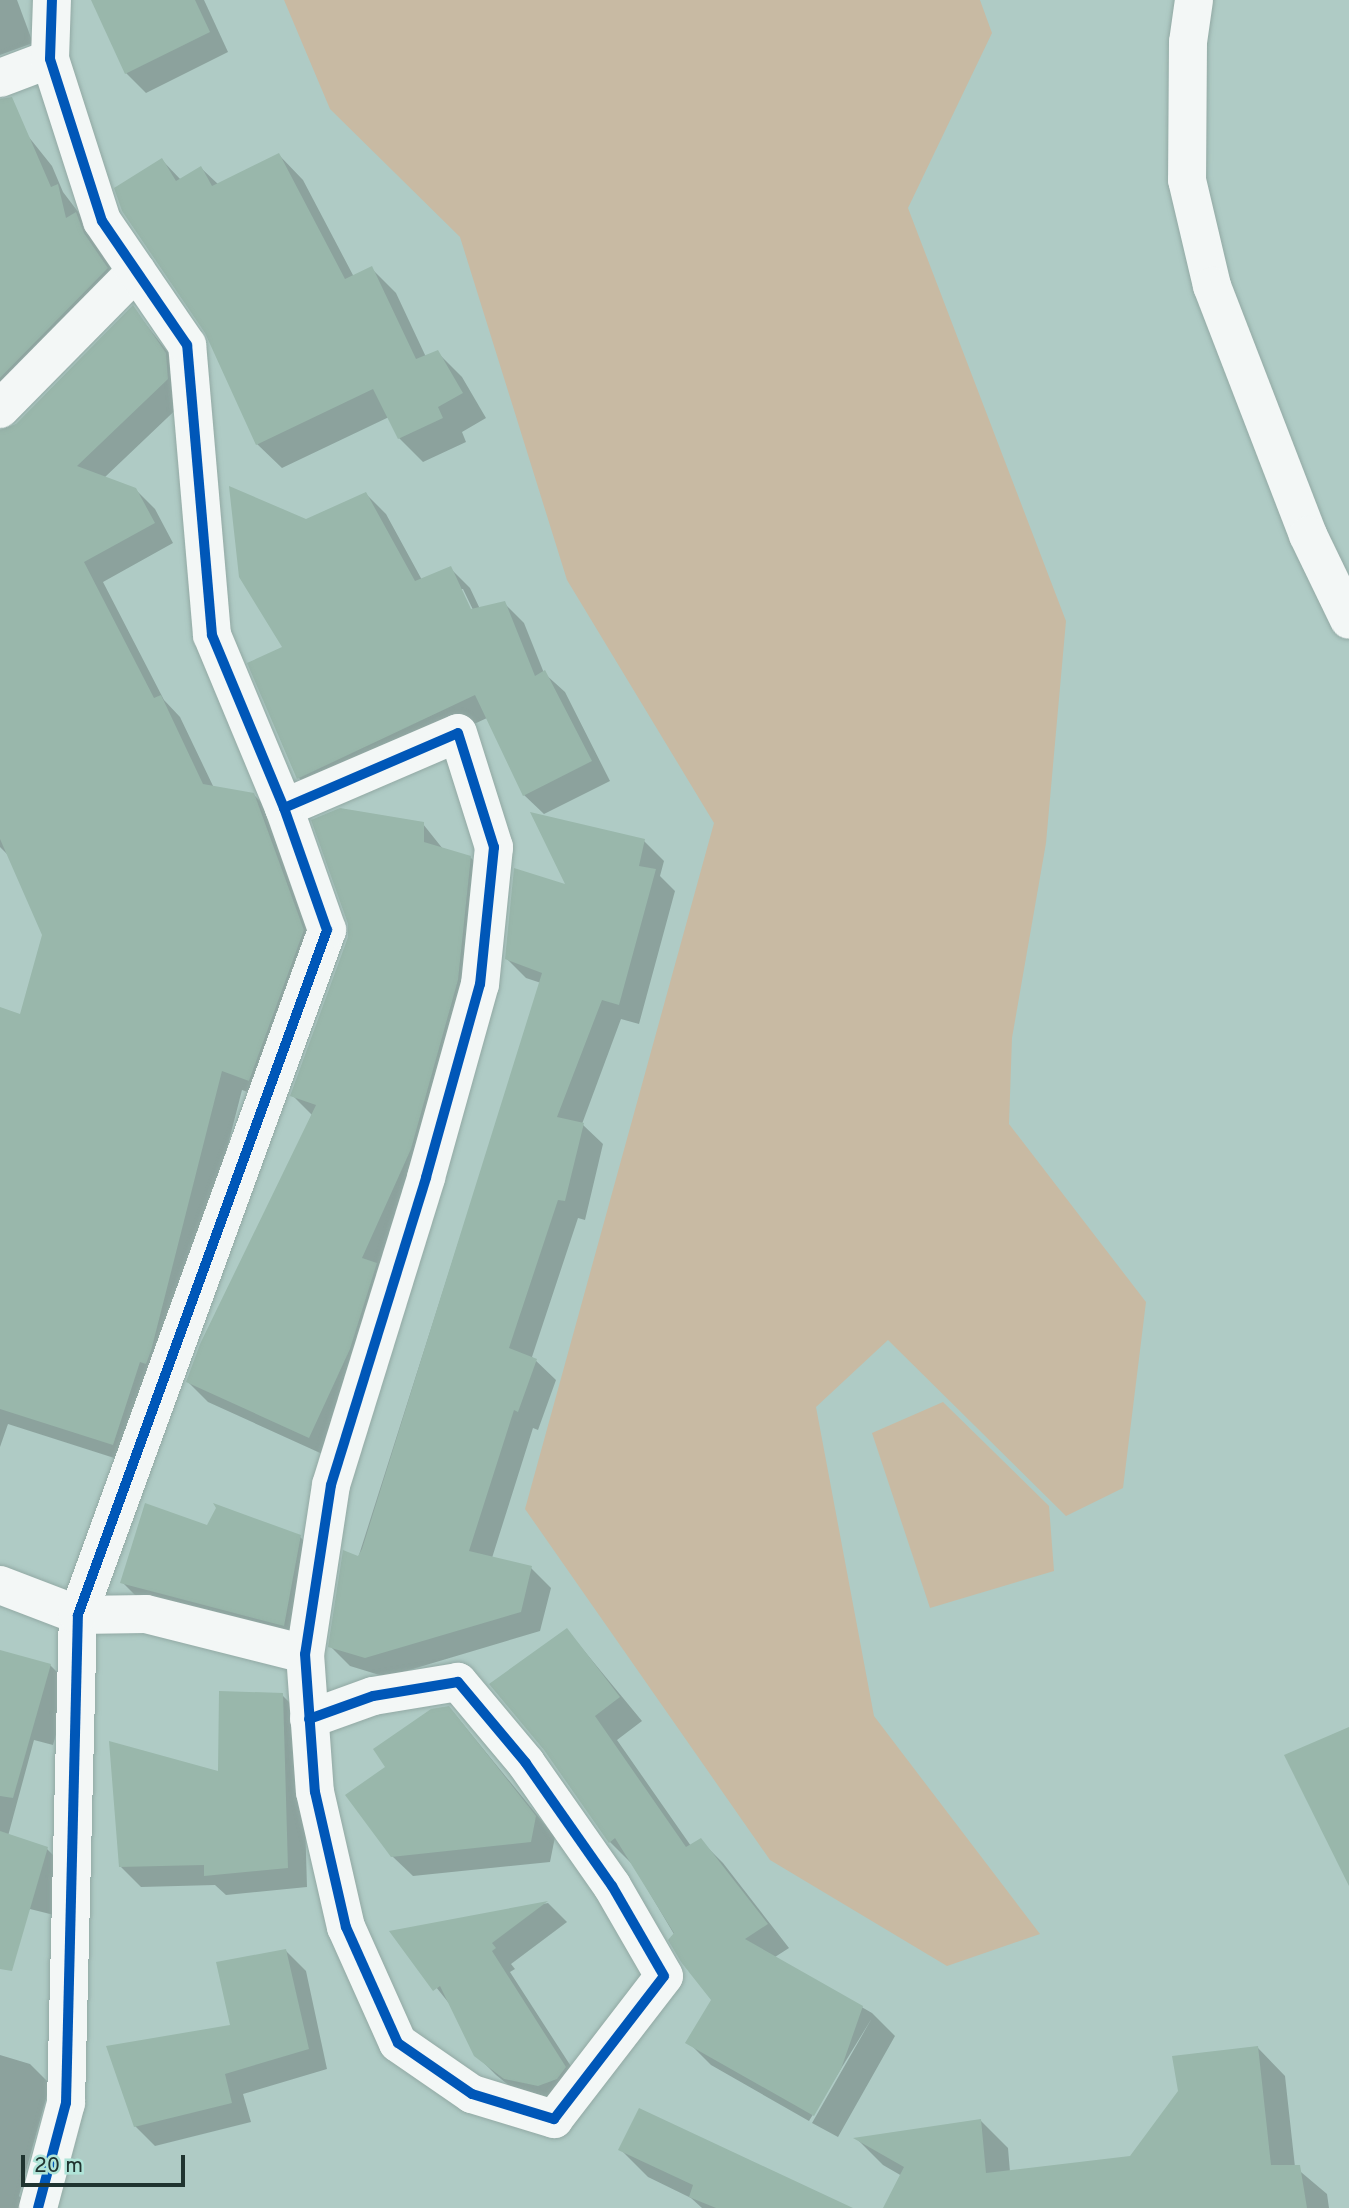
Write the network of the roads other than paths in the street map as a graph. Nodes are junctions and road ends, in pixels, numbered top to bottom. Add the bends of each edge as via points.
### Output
1 (52, 0) edge
2 (1194, 0) edge
3 (50, 59) junction
4 (0, 78) edge
5 (136, 271) junction
6 (0, 409) edge
7 (1349, 620) edge
8 (284, 808) junction
9 (0, 1585) edge
10 (78, 1615) junction
11 (304, 1654) junction
12 (310, 1719) junction
13 (38, 2208) edge

1 - 3 street
2 - 7 street via 1188,43 1187,180 1212,286 1308,535
3 - 4 street
3 - 5 street via 102,221
5 - 6 street
5 - 8 street via 187,345 212,635
8 - 10 street via 327,929
8 - 11 street via 457,733 494,846 480,984 426,1178 331,1485
9 - 10 street
10 - 11 street via 146,1614
10 - 13 street via 66,2103
11 - 12 street
12 - 12 street via 315,1792 346,1927 398,2043 472,2094 554,2119 664,1976 612,1886 526,1763 458,1682 373,1696

